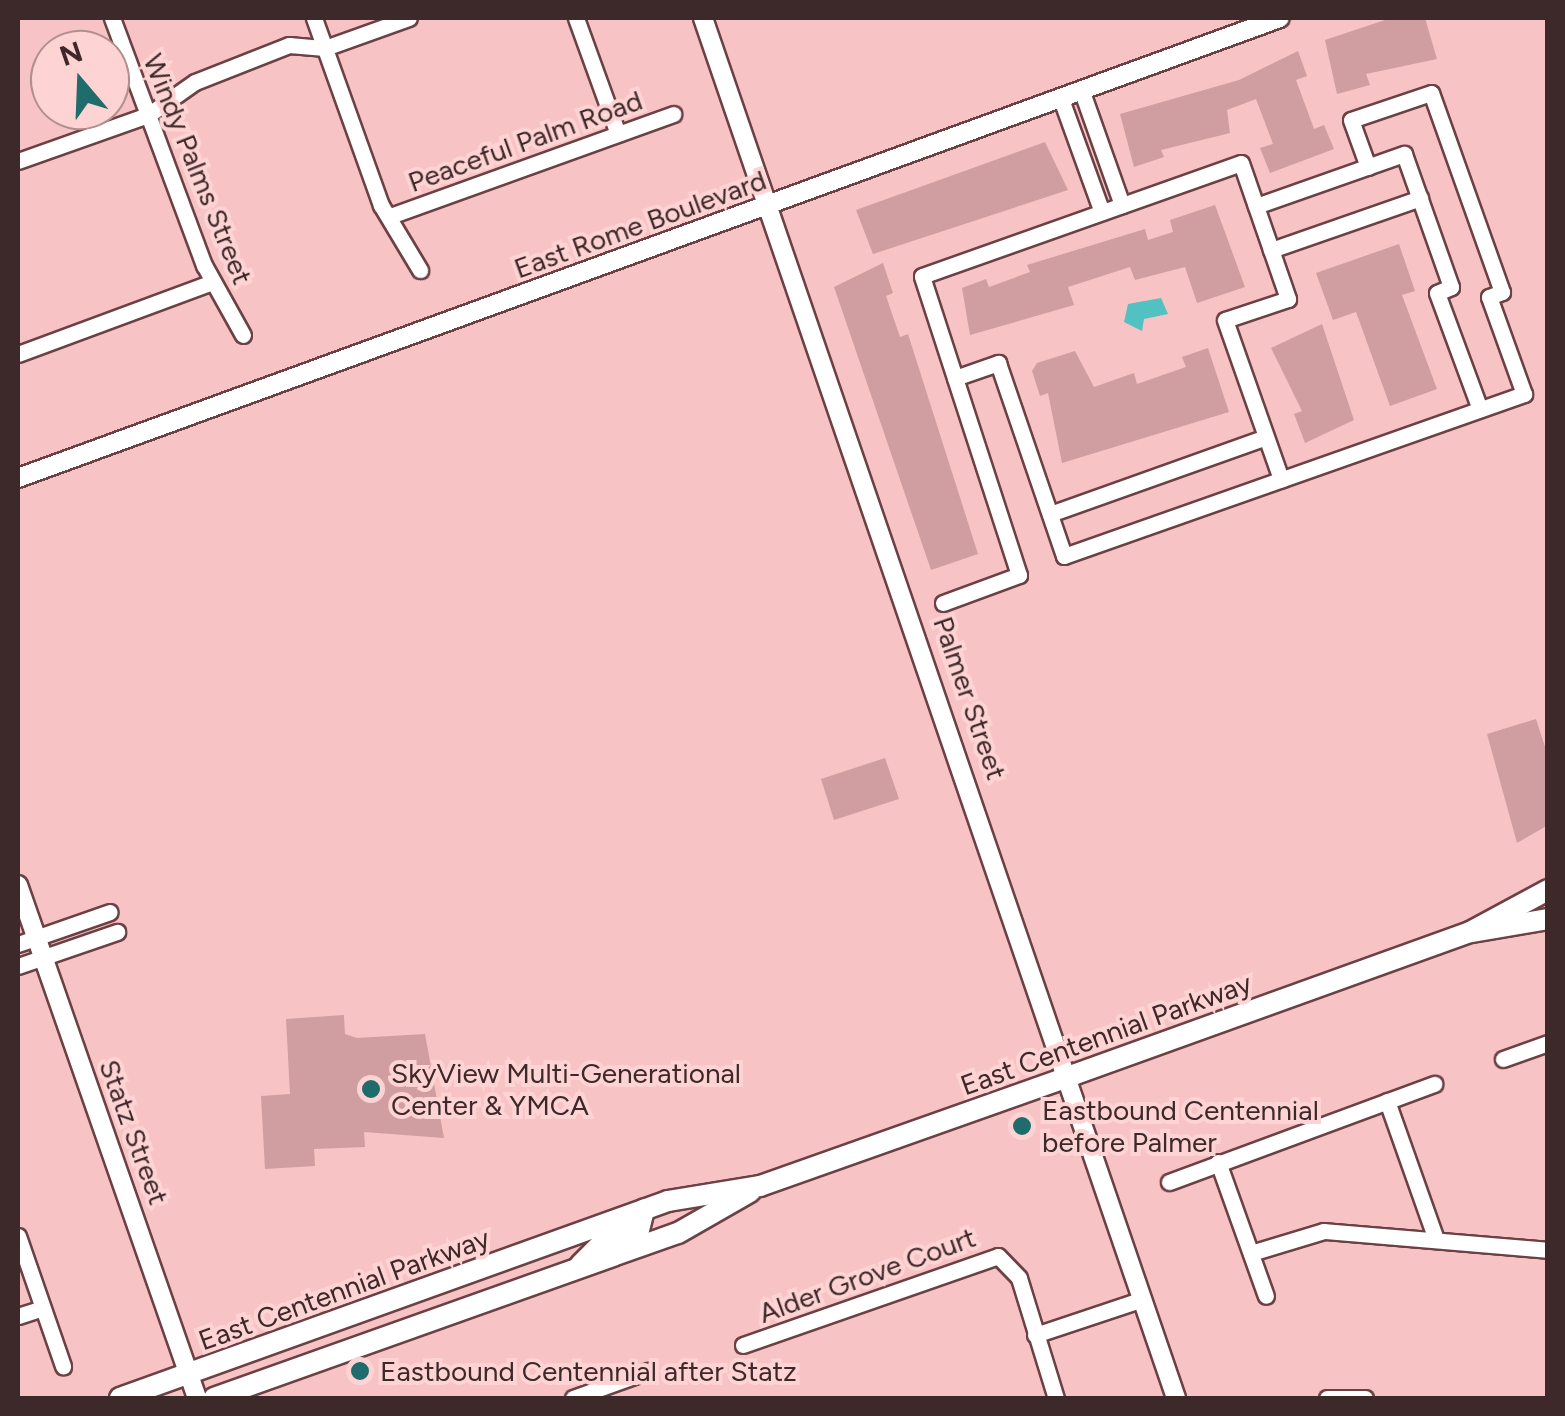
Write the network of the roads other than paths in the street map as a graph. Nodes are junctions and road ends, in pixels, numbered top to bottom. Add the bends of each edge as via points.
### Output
1 (112, 18) edge
2 (314, 18) edge
3 (409, 18) edge
4 (576, 18) edge
5 (704, 18) edge
6 (1280, 18) edge
7 (325, 48) junction
8 (1082, 92) junction
9 (1061, 99) junction
10 (673, 114) dead end
11 (148, 115) junction
12 (618, 134) junction
13 (18, 161) edge
14 (1368, 167) junction
15 (1420, 198) junction
16 (1122, 205) junction
17 (771, 206) junction
18 (1256, 206) junction
19 (1102, 212) junction
20 (393, 215) junction
21 (1271, 250) junction
22 (420, 270) dead end
23 (212, 282) junction
24 (243, 335) dead end
25 (18, 354) edge
26 (954, 378) junction
27 (1480, 409) junction
28 (1266, 436) junction
29 (18, 478) edge
30 (1281, 479) junction
31 (1050, 514) junction
32 (942, 603) dead end
33 (18, 885) edge
34 (1548, 890) edge
35 (110, 912) dead end
36 (1548, 919) edge
37 (117, 932) dead end
38 (1470, 932) junction
39 (26, 941) edge
40 (42, 958) junction
41 (18, 966) edge
42 (1548, 1042) edge
43 (1503, 1059) dead end
44 (1072, 1075) junction
45 (1434, 1084) dead end
46 (1387, 1102) junction
47 (1218, 1162) junction
48 (1169, 1182) dead end
49 (760, 1186) junction
50 (644, 1210) junction
51 (18, 1236) edge
52 (1436, 1239) junction
53 (1548, 1250) edge
54 (1251, 1253) junction
55 (575, 1270) junction
56 (1266, 1296) dead end
57 (1140, 1300) junction
58 (42, 1308) junction
59 (18, 1316) edge
60 (1035, 1336) junction
61 (743, 1345) dead end
62 (64, 1366) dead end
63 (648, 1371) dead end
64 (189, 1374) junction
65 (598, 1394) edge
66 (120, 1398) edge
67 (197, 1398) edge
68 (214, 1398) edge
69 (573, 1398) edge
70 (1056, 1398) edge
71 (1176, 1398) edge
72 (1327, 1398) edge
73 (1365, 1398) edge

1 - 11 street, Windy Palms Street
2 - 7 street
3 - 7 street
4 - 12 street
5 - 17 street, Palmer Street
6 - 8 street, East Rome Boulevard
7 - 11 street via 289,45 196,82
7 - 20 street via 381,205
8 - 9 street, East Rome Boulevard
8 - 16 street
9 - 17 street, East Rome Boulevard
9 - 19 street
10 - 12 street, Peaceful Palm Road
11 - 13 street
11 - 23 street, Windy Palms Street
12 - 20 street, Peaceful Palm Road
14 - 15 street via 1404,154
14 - 18 street
14 - 27 street via 1351,120 1431,93 1502,292 1489,297 1524,394
15 - 21 street
15 - 27 street via 1452,287 1436,293
16 - 18 street via 1240,164
16 - 19 street
17 - 29 street, East Rome Boulevard
17 - 44 street, Palmer Street
18 - 21 street
19 - 26 street via 922,276
20 - 22 street
21 - 28 street via 1288,298 1225,320
23 - 24 street, Windy Palms Street
23 - 25 street
26 - 31 street via 998,363
26 - 32 street via 1019,576
27 - 30 street
28 - 30 street
28 - 31 street
30 - 31 street via 1064,556
33 - 39 street, Statz Street
34 - 38 main road, East Centennial Parkway
35 - 39 street
36 - 38 main road, East Centennial Parkway
37 - 40 street
38 - 44 main road, East Centennial Parkway
39 - 40 street, Statz Street
40 - 41 street
40 - 64 street, Statz Street
42 - 43 street
44 - 49 main road, East Centennial Parkway
44 - 57 street, Palmer Street
45 - 46 street
46 - 47 street
46 - 52 street
47 - 48 street
47 - 54 street
49 - 50 main road, East Centennial Parkway
49 - 55 main road, East Centennial Parkway via 678,1234
50 - 55 main road via 640,1230 601,1244
50 - 64 main road, East Centennial Parkway
51 - 58 street
52 - 53 street
52 - 54 street via 1324,1231
54 - 56 street
55 - 68 main road, East Centennial Parkway
57 - 60 street
57 - 71 street, Palmer Street
58 - 59 street
58 - 62 street
60 - 61 street, Alder Grove Court via 1008,1260 989,1255
60 - 70 street
63 - 65 street
64 - 66 main road, East Centennial Parkway
64 - 67 street, Statz Street
65 - 69 street
72 - 73 street

